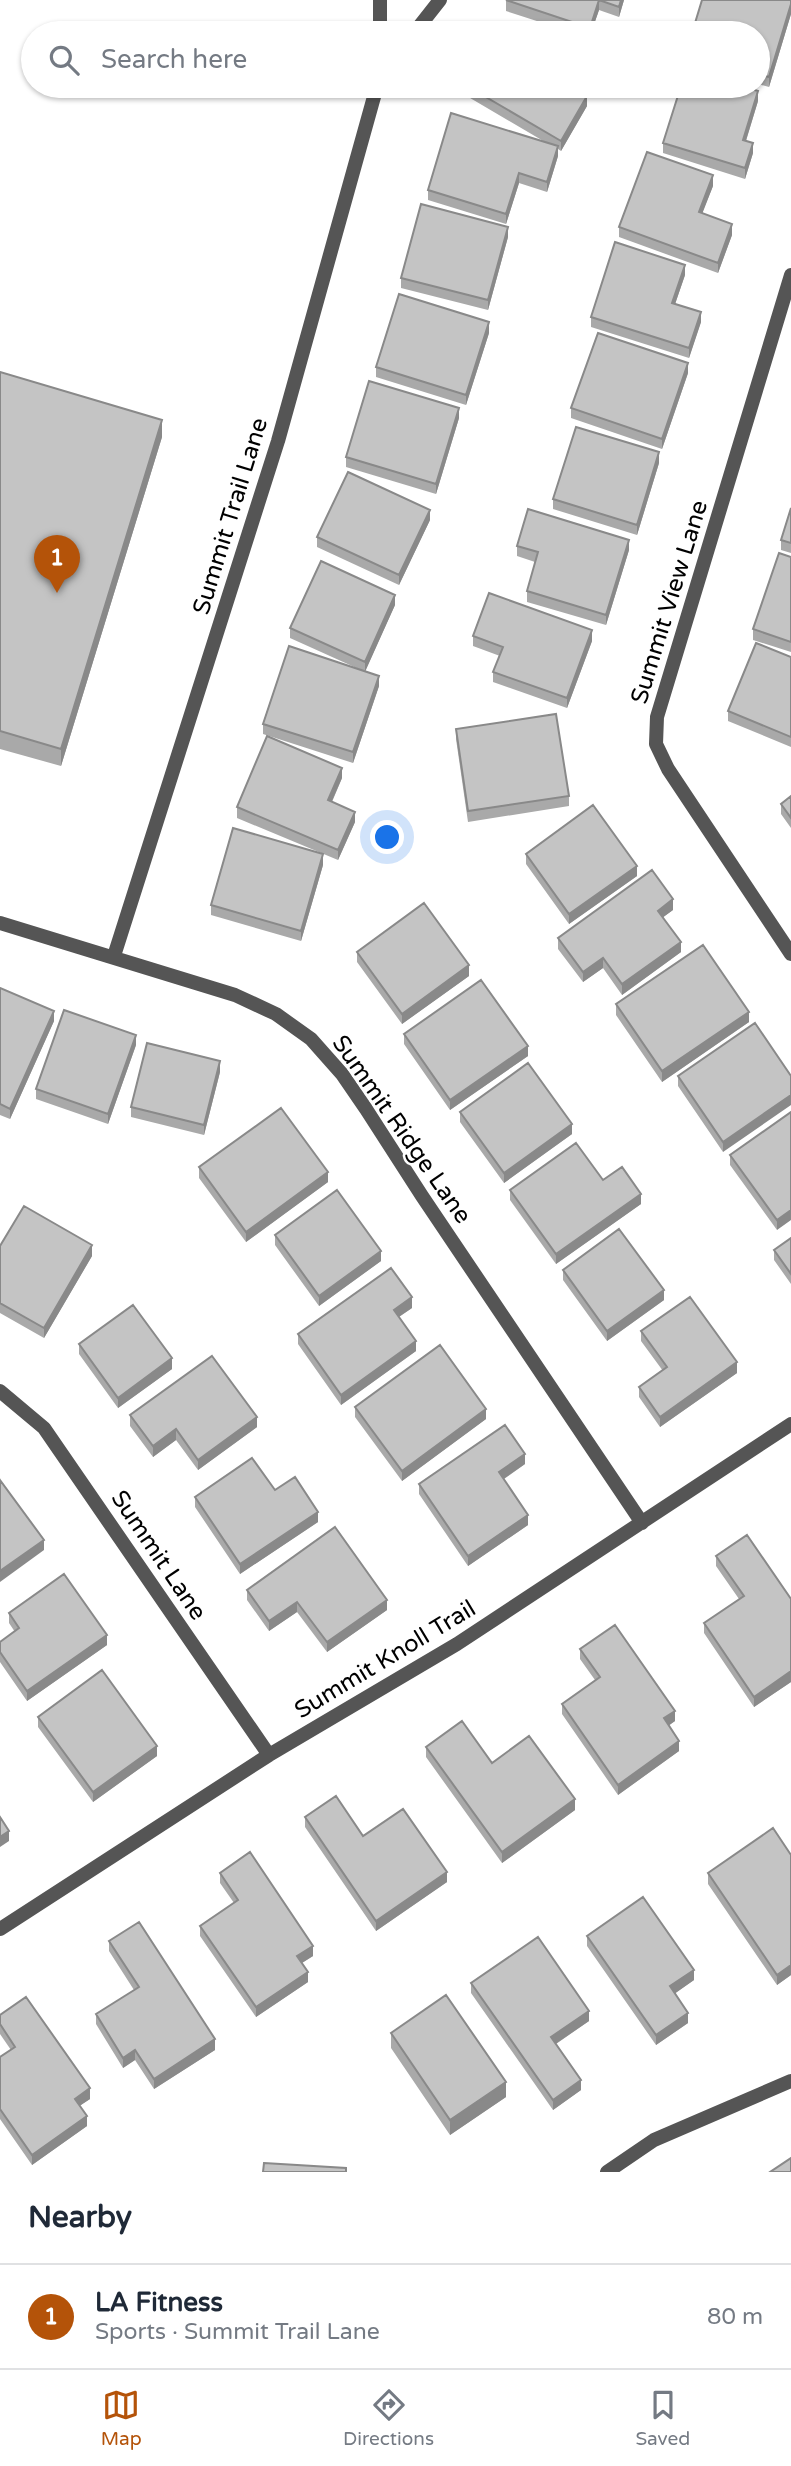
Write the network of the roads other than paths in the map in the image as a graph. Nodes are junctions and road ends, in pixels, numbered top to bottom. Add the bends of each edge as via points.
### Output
1 (380, 0) edge
2 (440, 0) edge
3 (380, 21) edge
4 (423, 21) edge
5 (374, 98) edge
6 (791, 275) edge
7 (0, 923) edge
8 (791, 954) edge
9 (114, 956) junction
10 (0, 1391) edge
11 (791, 1424) edge
12 (642, 1523) junction
13 (269, 1755) junction
14 (0, 1930) edge
15 (791, 2081) edge
16 (607, 2172) edge

1 - 3 street
2 - 4 street
5 - 9 street, Summit Trail Lane via 278,441
6 - 8 street, Summit View Lane via 657,717 656,744
7 - 9 street, Summit Ridge Lane
9 - 12 street, Summit Ridge Lane via 235,995 276,1014 311,1039 366,1109
10 - 13 street, Summit Lane via 44,1428
11 - 12 street, Summit Knoll Trail
12 - 13 street, Summit Knoll Trail via 457,1644
13 - 14 street, Summit Knoll Trail
15 - 16 street via 654,2140

